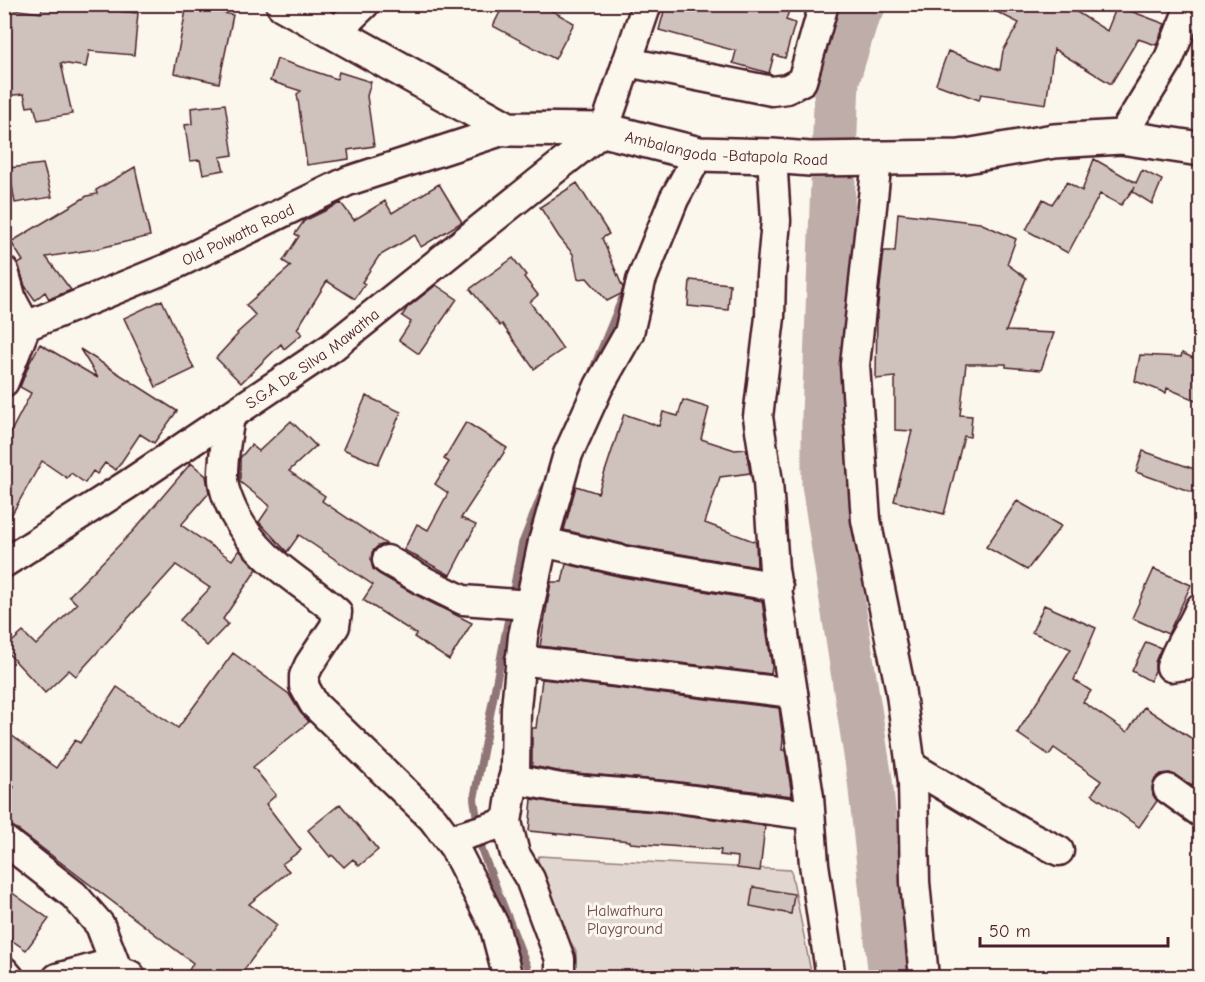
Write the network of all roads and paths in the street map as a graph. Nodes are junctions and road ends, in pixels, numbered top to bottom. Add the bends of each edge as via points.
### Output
1 (283, 4) edge
2 (366, 4) edge
3 (647, 4) edge
4 (824, 4) edge
5 (1191, 4) edge
6 (334, 34) junction
7 (627, 62) junction
8 (508, 129) junction
9 (604, 130) junction
10 (1120, 136) junction
11 (1200, 149) edge
12 (699, 154) junction
13 (772, 156) junction
14 (871, 159) junction
15 (4, 272) edge
16 (26, 326) junction
17 (4, 382) edge
18 (230, 416) junction
19 (543, 542) junction
20 (387, 560) dead end
21 (4, 563) edge
22 (778, 587) junction
23 (529, 605) junction
24 (1200, 608) edge
25 (520, 660) junction
26 (1200, 663) edge
27 (793, 693) junction
28 (911, 765) junction
29 (513, 779) junction
30 (1168, 789) dead end
31 (1200, 812) edge
32 (809, 815) junction
33 (507, 822) junction
34 (4, 840) edge
35 (449, 840) junction
36 (1059, 851) dead end
37 (4, 971) edge
38 (126, 974) edge
39 (10, 978) edge
40 (57, 978) edge
41 (508, 978) edge
42 (560, 978) edge
43 (831, 978) edge
44 (924, 978) edge

1 - 6 main road, Ambalangoda -Batapola Road
2 - 6 street
3 - 7 street
4 - 7 street via 802,81 787,89 772,91
5 - 10 street via 1168,61
6 - 8 main road, Ambalangoda -Batapola Road
7 - 9 street
8 - 9 main road, Ambalangoda -Batapola Road
8 - 16 street, Old Polwatta Road via 348,181 168,268
9 - 12 main road, Ambalangoda -Batapola Road
9 - 18 street, S.G.A De Silva Mawatha via 331,348
10 - 11 main road, Ambalangoda -Batapola Road
10 - 14 main road, Ambalangoda -Batapola Road via 1054,141 960,157
12 - 13 main road, Ambalangoda -Batapola Road
12 - 19 street via 674,199 641,281 629,333 568,454
13 - 14 main road, Ambalangoda -Batapola Road
13 - 22 street via 776,221 758,417
14 - 28 street via 855,365 866,520 900,687
15 - 16 street via 12,300
16 - 17 street
18 - 21 street, S.G.A De Silva Mawatha
18 - 35 street via 223,482 231,507 246,534 266,556 337,612 335,626 304,676 304,686 314,704 433,819
19 - 22 street via 625,561
19 - 23 street
20 - 23 street via 463,600
22 - 27 street
23 - 25 street
24 - 26 street via 1176,649 1171,667
25 - 27 street
25 - 29 street
27 - 32 street
28 - 36 street
28 - 44 street via 915,882
29 - 32 street via 561,788
29 - 33 street
30 - 31 street
32 - 43 street
33 - 35 street
33 - 42 street via 515,854 530,879 560,958
34 - 38 street via 74,895 100,925
35 - 41 street via 494,926
37 - 39 street
38 - 40 street via 105,964

